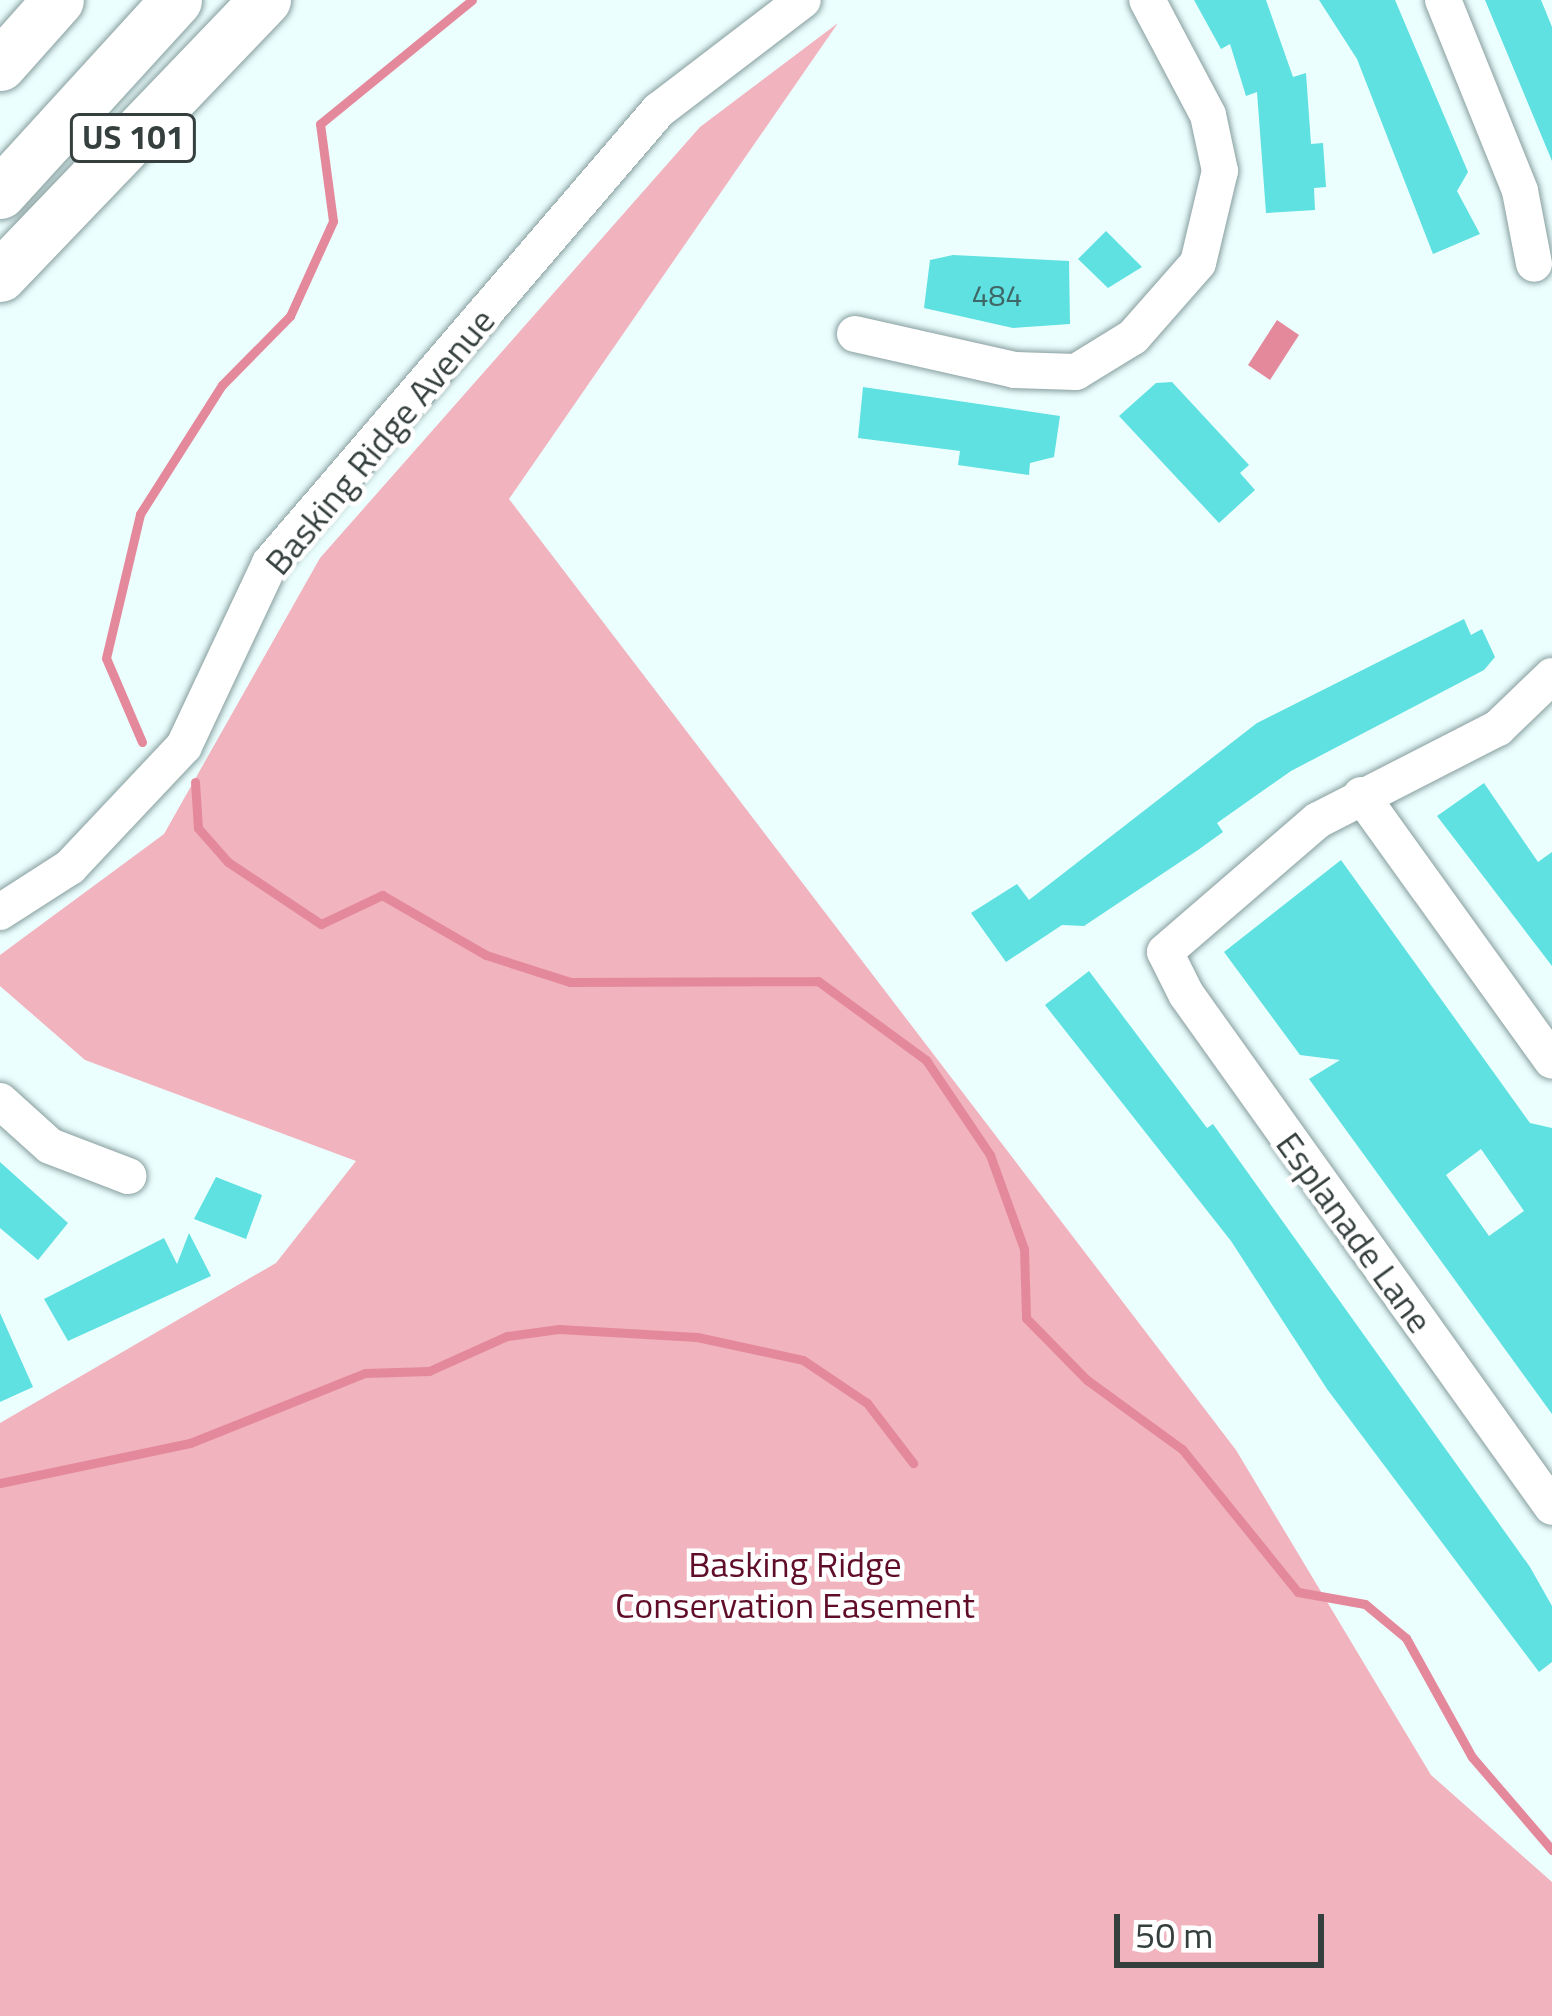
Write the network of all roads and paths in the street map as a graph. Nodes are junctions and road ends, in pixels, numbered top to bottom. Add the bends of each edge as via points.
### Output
1 (58, 0) edge
2 (139, 0) edge
3 (176, 0) edge
4 (265, 0) edge
5 (803, 0) edge
6 (1147, 0) edge
7 (1443, 0) edge
8 (0, 65) edge
9 (0, 147) edge
10 (0, 193) edge
11 (1534, 264) dead end
12 (0, 276) edge
13 (855, 334) dead end
14 (1552, 676) edge
15 (1361, 795) junction
16 (0, 912) edge
17 (1552, 1061) edge
18 (0, 1101) edge
19 (128, 1176) dead end
20 (1552, 1508) edge

1 - 8 highway
2 - 9 highway
3 - 10 highway
4 - 12 highway, US 101
5 - 16 street, Basking Ridge Avenue via 659,110 270,563 184,746 122,820
6 - 13 street via 1208,115 1220,171 1198,263 1133,338 1076,372 1015,370
7 - 11 street via 1520,191
14 - 15 street via 1498,728
15 - 17 street
15 - 20 street, Esplanade Lane via 1300,834 1166,952 1186,994
18 - 19 street via 50,1146

